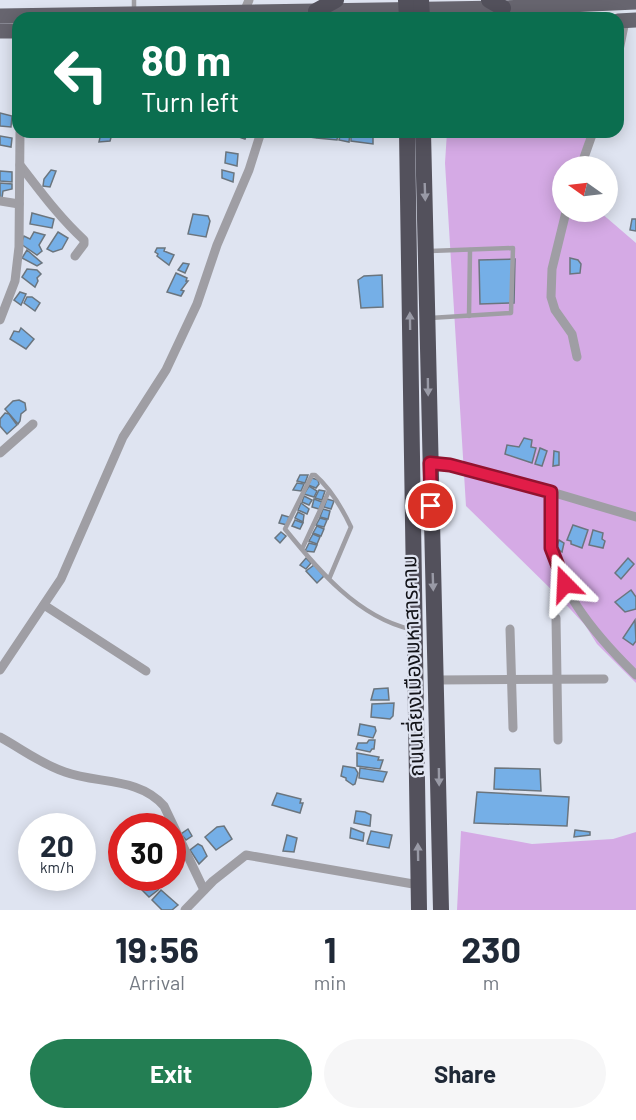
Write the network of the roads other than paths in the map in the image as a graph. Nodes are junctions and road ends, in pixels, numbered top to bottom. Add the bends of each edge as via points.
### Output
1 (336, 0) edge
2 (636, 2) edge
3 (496, 4) edge
4 (246, 6) edge
5 (265, 6) edge
6 (134, 7) edge
7 (414, 9) edge
8 (316, 11) junction
9 (108, 12) edge
10 (20, 138) edge
11 (259, 138) edge
12 (415, 138) edge
13 (415, 138) edge
14 (591, 138) edge
15 (585, 156) edge
16 (20, 165) junction
17 (0, 201) edge
18 (19, 204) junction
19 (564, 222) edge
20 (470, 250) junction
21 (426, 251) junction
22 (75, 256) dead end
23 (469, 316) junction
24 (427, 318) junction
25 (0, 320) edge
26 (577, 357) dead end
27 (33, 424) dead end
28 (0, 453) edge
29 (430, 463) junction
30 (329, 490) junction
31 (551, 492) junction
32 (636, 517) edge
33 (302, 549) junction
34 (329, 579) junction
35 (44, 605) junction
36 (556, 618) dead end
37 (510, 629) dead end
38 (416, 631) junction
39 (0, 670) edge
40 (146, 671) dead end
41 (636, 675) edge
42 (557, 679) junction
43 (604, 679) dead end
44 (436, 680) junction
45 (512, 680) junction
46 (513, 728) dead end
47 (0, 737) edge
48 (558, 740) dead end
49 (419, 885) junction
50 (204, 890) junction
51 (185, 910) edge
52 (419, 910) edge
53 (441, 910) edge

1 - 8 highway
2 - 3 main road
3 - 7 main road
4 - 5 main road
4 - 6 main road
5 - 8 main road
6 - 9 main road
7 - 8 main road
10 - 16 street
11 - 35 street via 197,304 166,370 123,437 62,579
12 -> 21 highway, ถนนเลี่ยงเมืองมหาสารคาม
38 -> 13 highway, ถนนเลี่ยงเมืองมหาสารคาม
14 - 15 street
16 - 18 street
16 - 22 street via 50,206 84,240
17 - 18 street
18 - 25 street via 15,280
19 - 26 street via 552,269 551,297 572,334
20 - 21 lane
20 - 23 lane
20 - 23 lane via 513,248 511,313
21 - 24 highway, ถนนเลี่ยงเมืองมหาสารคาม
23 - 24 lane
24 -> 29 highway, ถนนเลี่ยงเมืองมหาสารคาม
27 - 28 street
29 - 31 street
29 -> 44 highway, ถนนเลี่ยงเมืองมหาสารคาม
30 - 33 lane
30 - 33 lane via 312,475 285,529
30 - 34 lane via 351,527
31 - 32 street
31 - 41 street via 551,548 570,596 603,642
33 - 34 lane
34 - 38 lane via 376,618
35 - 39 street
35 - 40 street
36 - 42 street
37 - 45 street
49 -> 38 highway, ถนนเลี่ยงเมืองมหาสารคาม
42 - 43 street
42 - 45 street
42 - 48 street
44 - 45 street
44 -> 53 highway, ถนนเลี่ยงเมืองมหาสารคาม
45 - 46 street
47 - 50 street via 65,772 136,786 156,796
49 - 50 street via 246,855
49 - 52 highway, ถนนเลี่ยงเมืองมหาสารคาม
50 - 51 street

